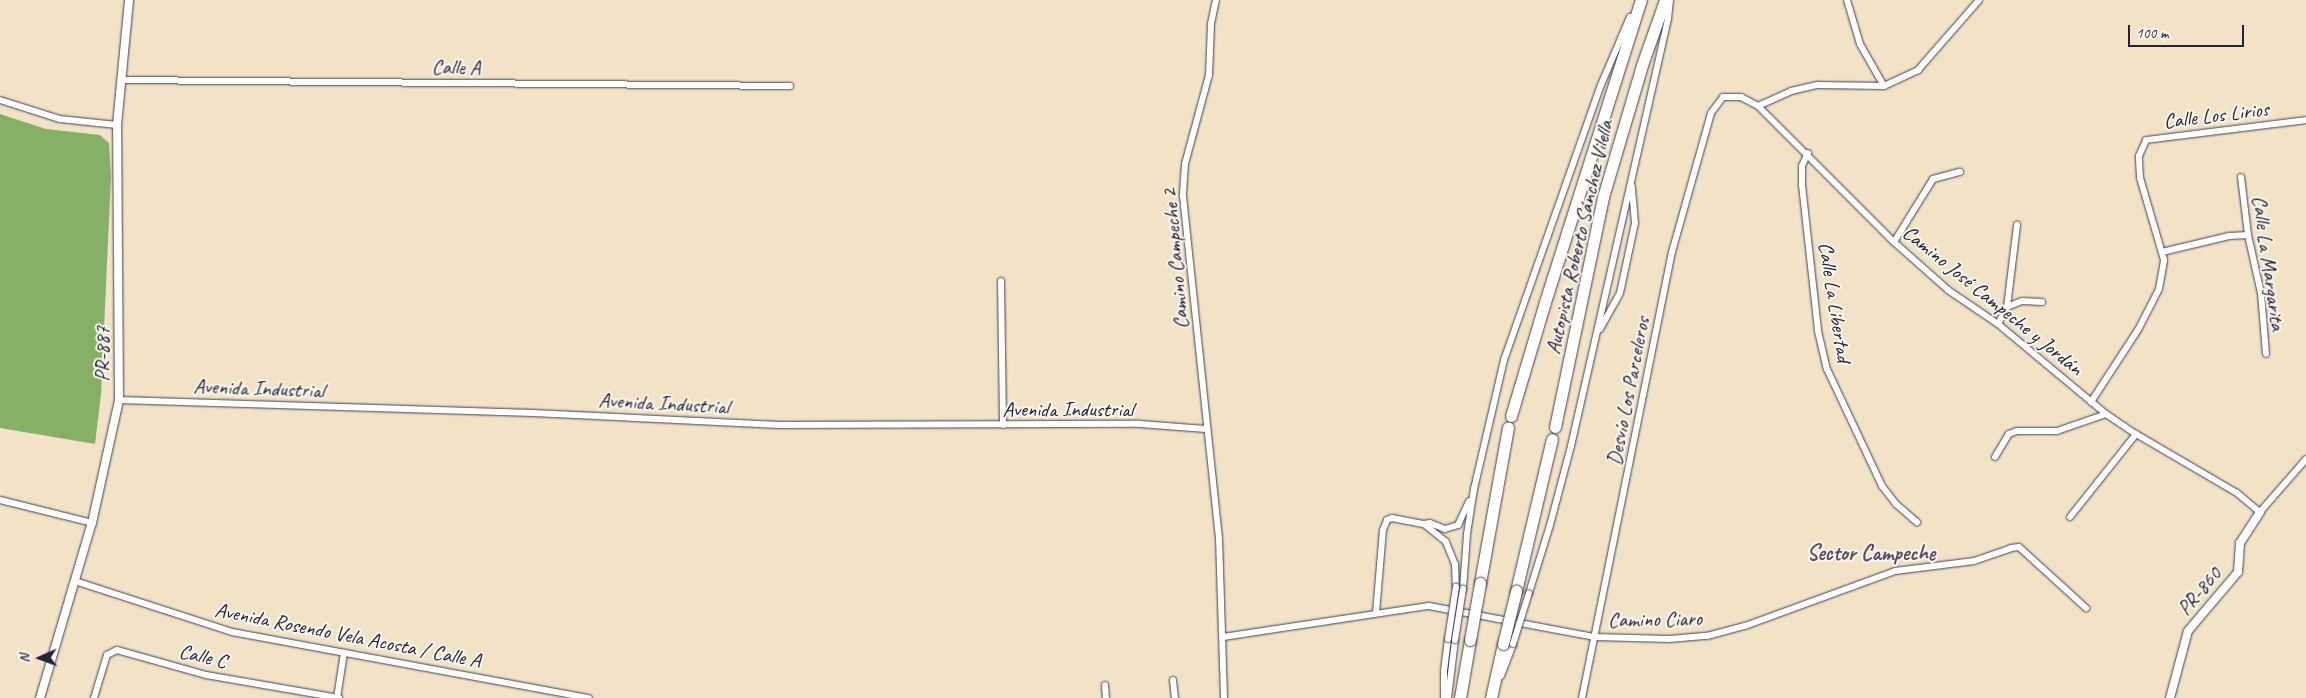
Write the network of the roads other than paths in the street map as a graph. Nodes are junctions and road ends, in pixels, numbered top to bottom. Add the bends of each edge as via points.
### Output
1 (129, 0) edge
2 (1216, 0) edge
3 (1640, 0) edge
4 (1665, 0) edge
5 (1670, 0) edge
6 (1847, 0) edge
7 (1978, 0) edge
8 (121, 80) junction
9 (790, 86) dead end
10 (1884, 86) junction
11 (1723, 97) joint
12 (0, 100) edge
13 (1758, 106) junction
14 (2306, 120) edge
15 (117, 125) junction
16 (1808, 153) junction
17 (1960, 172) dead end
18 (2241, 177) dead end
19 (1631, 178) junction
20 (2017, 225) dead end
21 (2248, 235) junction
22 (1894, 242) junction
23 (2162, 252) junction
24 (1001, 282) dead end
25 (2042, 302) dead end
26 (2007, 307) junction
27 (1998, 324) junction
28 (1595, 336) junction
29 (2266, 354) dead end
30 (119, 400) junction
31 (2091, 402) junction
32 (2106, 414) junction
33 (1511, 416) dead end
34 (1003, 425) junction
35 (1555, 427) dead end
36 (1508, 428) dead end
37 (1206, 429) junction
38 (2136, 434) junction
39 (1552, 439) dead end
40 (1995, 457) dead end
41 (2306, 459) edge
42 (1474, 489) junction
43 (0, 500) edge
44 (2260, 512) junction
45 (2070, 517) dead end
46 (1917, 522) dead end
47 (92, 523) junction
48 (1424, 524) junction
49 (76, 581) junction
50 (1459, 588) junction
51 (2086, 608) dead end
52 (1376, 613) junction
53 (1223, 637) junction
54 (1595, 637) junction
55 (1508, 644) junction
56 (344, 653) junction
57 (1173, 680) dead end
58 (1105, 685) dead end
59 (40, 698) edge
60 (94, 698) edge
61 (338, 698) edge
62 (590, 698) edge
63 (1106, 698) edge
64 (1174, 698) edge
65 (1224, 698) edge
66 (1446, 698) edge
67 (1460, 698) edge
68 (1491, 698) edge
69 (1582, 698) edge
70 (2170, 698) edge

1 - 8 street, PR-887
2 - 37 street, Camino Campeche 2 via 1211,24 1209,76 1185,164 1183,196
3 - 33 highway, Autopista Roberto Sánchez Vilella
3 - 42 street via 1601,85 1504,360
4 - 35 highway, Autopista Roberto Sánchez Vilella via 1642,64 1603,196
5 - 19 street
6 - 10 street via 1860,44
7 - 10 street via 1918,70
8 - 9 street, Calle A
8 - 15 street, PR-887
10 - 13 street via 1818,85 1791,91
11 - 13 street, Camino José Campeche y Jordán via 1741,97
11 - 54 street, Desvío Los Parceleros via 1711,113 1672,252
12 - 15 street via 60,119
13 - 16 street, Camino José Campeche y Jordán
14 - 23 street, Calle Los Lirios via 2146,140 2139,156 2140,178
15 - 30 street, PR-887
16 - 22 street, Camino José Campeche y Jordán
16 - 46 street, Calle La Libertad via 1802,166 1802,185 1818,331 1827,369 1882,486 1896,504
17 - 22 street via 1933,179
18 - 21 street, Calle La Margarita
19 - 28 street
19 - 28 street via 1635,223 1620,293
20 - 26 street
21 - 23 street via 2229,236
21 - 29 street, Calle La Margarita via 2261,293
22 - 27 street, Camino José Campeche y Jordán via 1948,290
23 - 31 street, Calle Los Lirios via 2164,260 2159,289 2138,330
24 - 34 street
25 - 26 street via 2022,302
26 - 27 street
27 - 31 street, Camino José Campeche y Jordán
28 - 55 street, bridge via 1550,525 1529,593
30 - 34 street, Avenida Industrial via 533,412 779,425
30 - 47 street, PR-887
31 - 32 street, Camino José Campeche y Jordán
32 - 38 street, Camino José Campeche y Jordán
32 - 40 street via 2057,431 2009,434
34 - 37 street, Avenida Industrial via 1140,424
36 - 67 highway, bridge
37 - 53 street, Camino Campeche 2 via 1219,538
38 - 44 street, Camino José Campeche y Jordán via 2237,493
38 - 45 street
39 - 55 highway, bridge via 1516,591
41 - 44 street
42 - 48 street via 1458,525 1445,528
42 - 50 street
43 - 47 street
44 - 70 street, PR-860 / PR-860 via 2240,543 2238,572 2188,631
47 - 49 street, PR-887
48 - 50 street via 1446,542 1451,551
48 - 52 street via 1403,519 1387,520 1383,530
49 - 56 street, Avenida Rosendo Vela Acosta / Calle A via 232,632
49 - 59 street, PR-887
50 - 66 street, bridge
51 - 54 street, Camino Ciaro via 2019,547 1974,560 1896,571 1724,632 1669,639
52 - 53 street, Camino Ciaro
52 - 54 street, Camino Ciaro via 1429,606
53 - 65 street, Camino Campeche 2
54 - 69 street, Desvío Los Parceleros
55 - 68 highway
56 - 61 street
56 - 62 street, Avenida Rosendo Vela Acosta / Calle A
57 - 64 street
58 - 63 street
60 - 61 street, Calle C via 107,655 116,650 206,675

